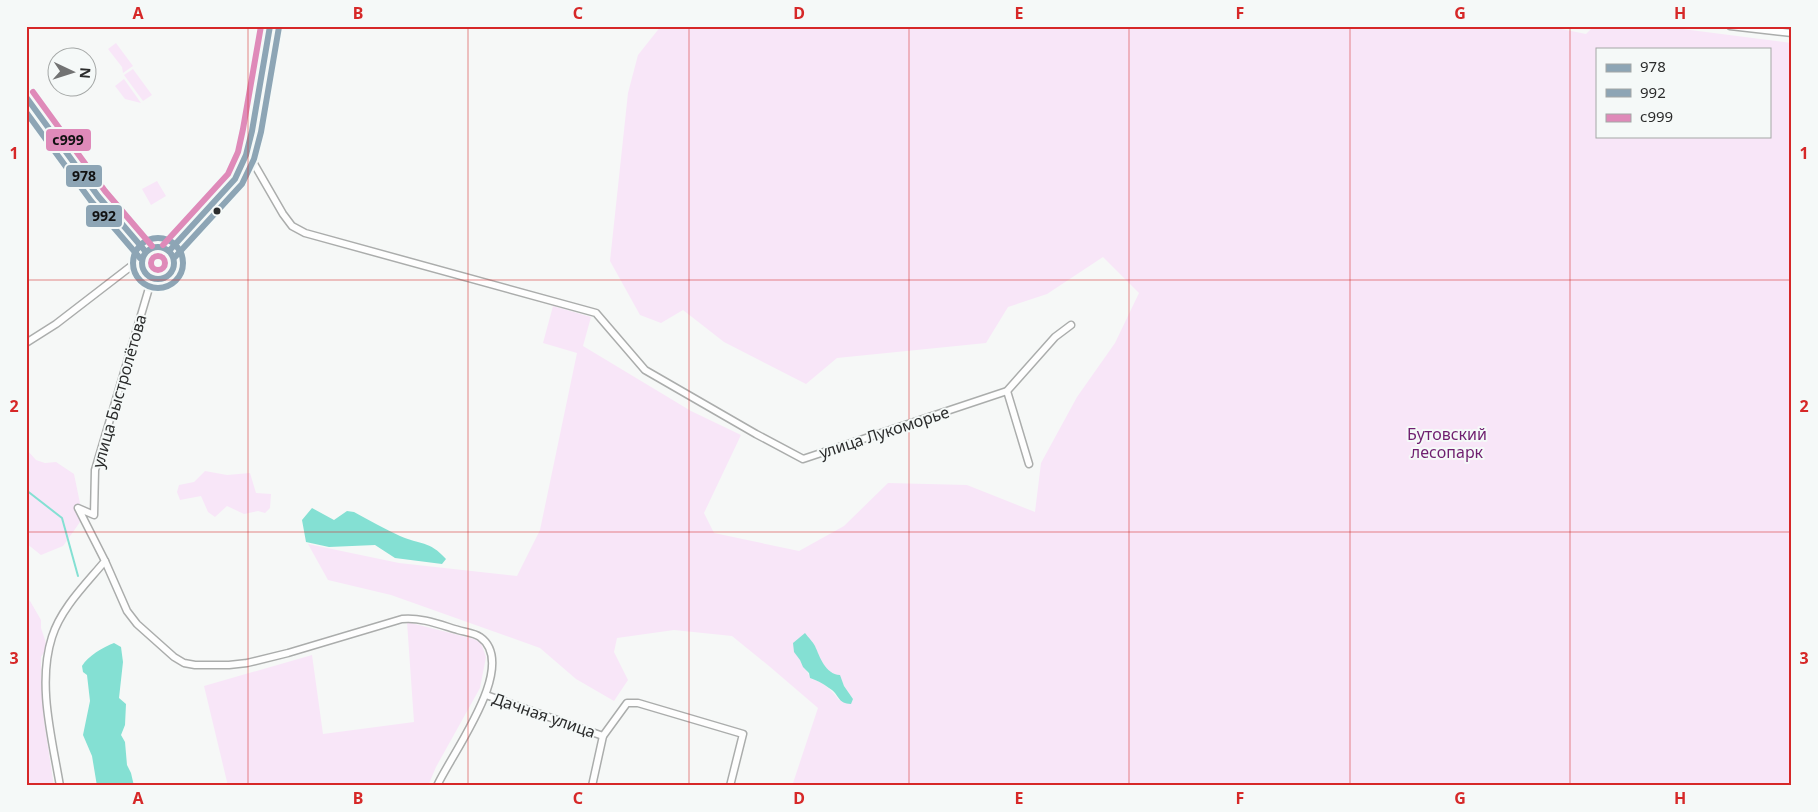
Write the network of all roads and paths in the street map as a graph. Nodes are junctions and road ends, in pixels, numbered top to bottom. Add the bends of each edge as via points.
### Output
1 (270, 26) edge
2 (1730, 26) edge
3 (1792, 33) edge
4 (26, 97) edge
5 (246, 155) junction
6 (169, 251) junction
7 (144, 255) junction
8 (152, 278) junction
9 (1071, 325) dead end
10 (26, 344) edge
11 (1007, 391) junction
12 (1029, 464) dead end
13 (104, 561) junction
14 (486, 695) junction
15 (603, 736) junction
16 (60, 786) edge
17 (437, 786) edge
18 (592, 786) edge
19 (730, 786) edge

1 - 5 street
2 - 3 street
4 - 7 street
5 - 6 street via 235,179
5 - 11 street, улица Лукоморье via 292,226 305,233 596,313 644,370 803,459
6 - 7 street via 157,247
6 - 8 street via 173,269 164,278
7 - 8 street via 143,270
7 - 10 street
8 - 13 street, улица Быстролётова via 95,470 94,515 78,508
9 - 11 street, улица Лукоморье
11 - 12 street
13 - 14 street via 127,611 137,624 184,663 247,663 410,618 479,636 487,644 492,669
13 - 16 street via 62,615 52,636 47,658 49,718
14 - 15 street, Дачная улица
14 - 17 street via 472,727
15 - 18 street, Дачная улица
15 - 19 street, Дачная улица via 627,703 638,703 743,734

